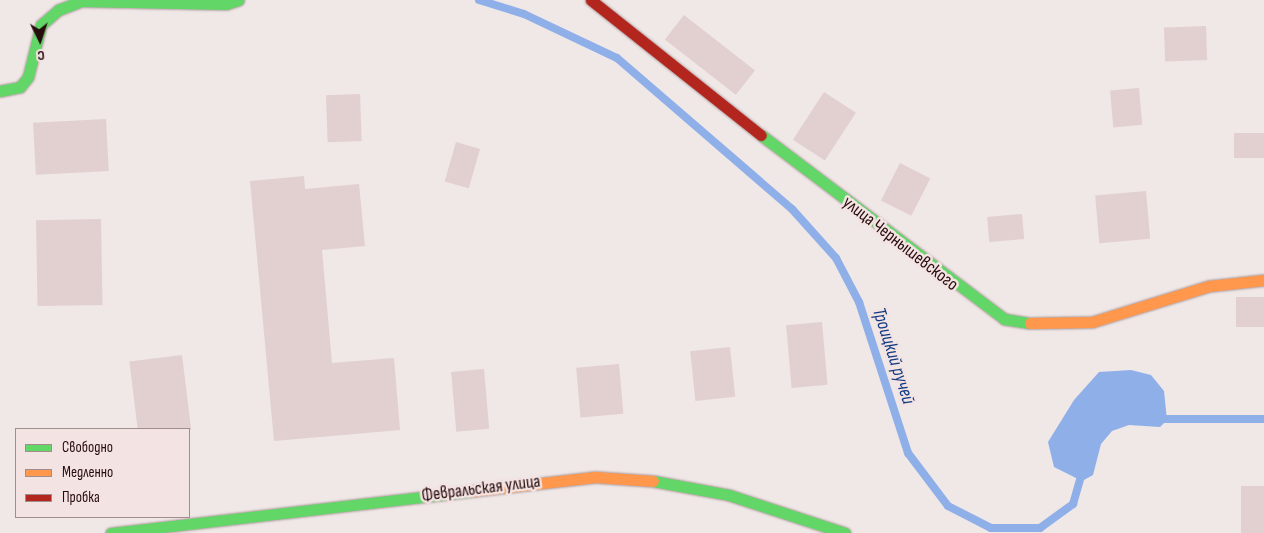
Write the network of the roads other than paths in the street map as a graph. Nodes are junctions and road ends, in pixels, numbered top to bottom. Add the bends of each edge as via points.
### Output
1 (238, 0) edge
2 (591, 0) edge
3 (0, 91) edge
4 (1264, 280) edge
5 (111, 533) edge
6 (845, 533) edge

1 - 3 street via 226,4 81,1 58,10 41,25 28,77 20,86
2 - 4 street, улица Чернышевского via 876,227 1004,319 1048,326 1092,322 1209,286
5 - 6 street, Февральская улица via 595,477 656,482 729,495

